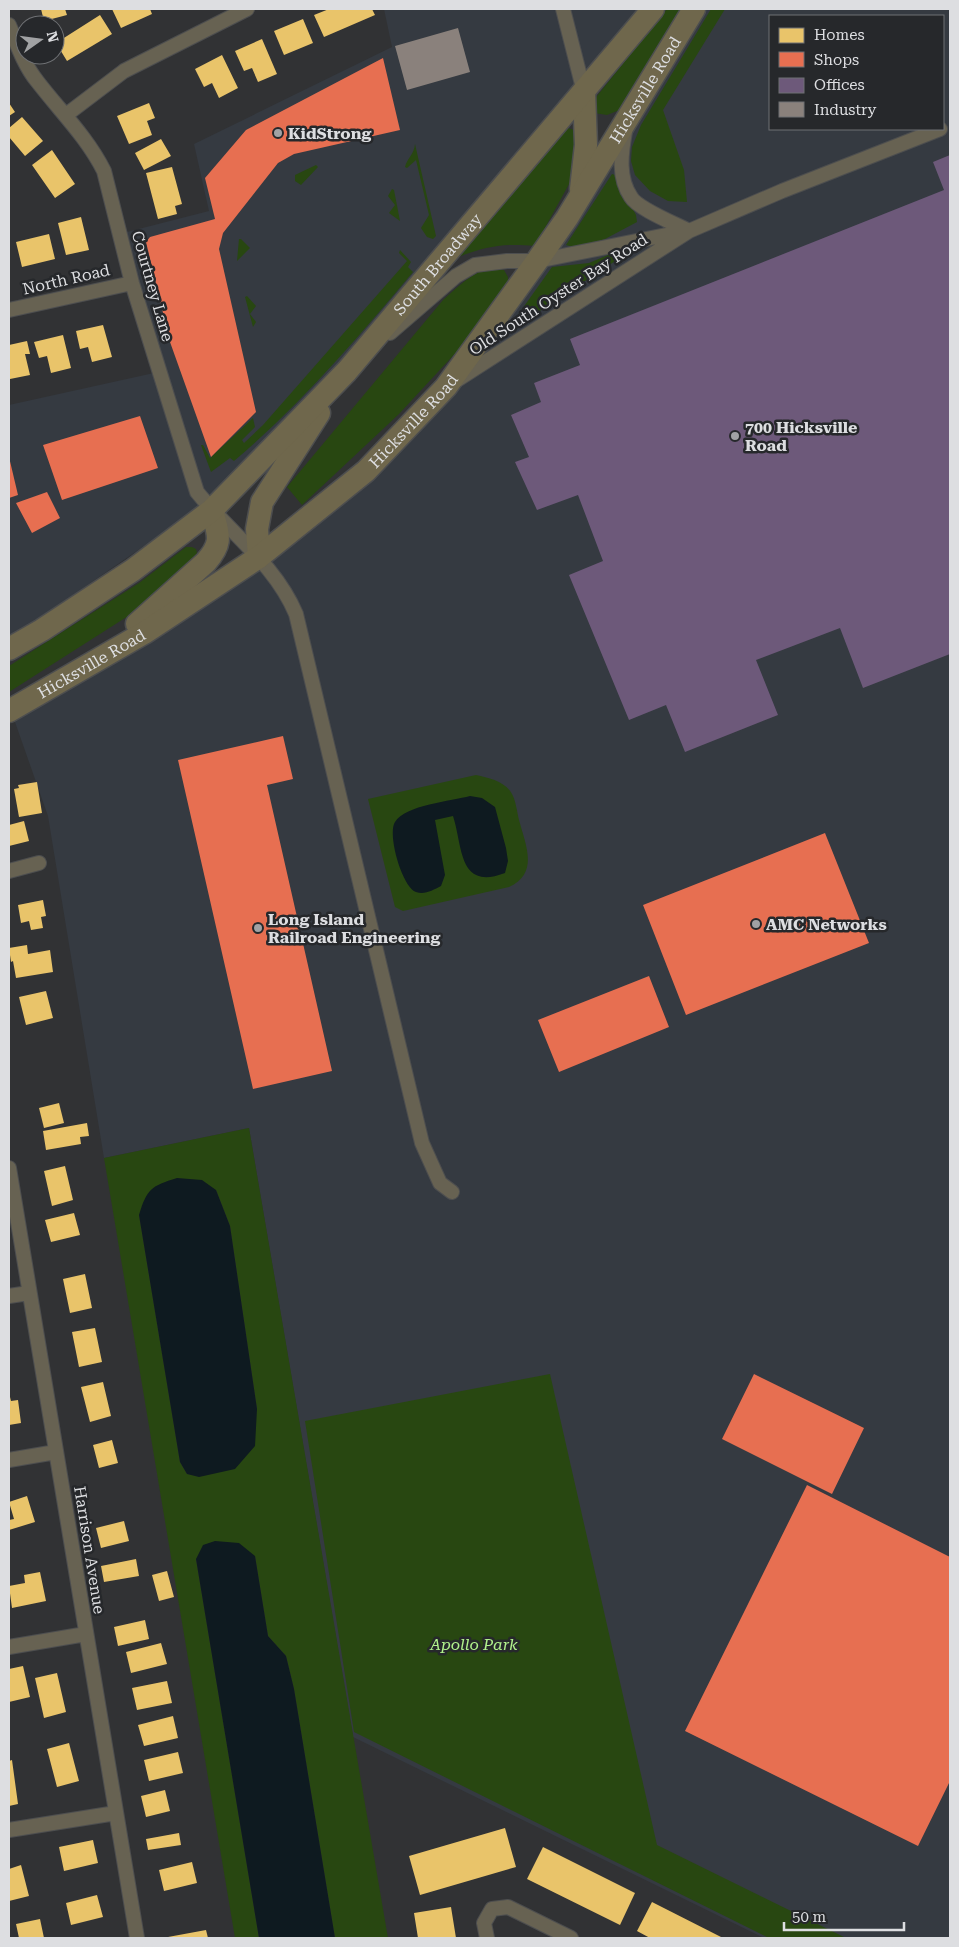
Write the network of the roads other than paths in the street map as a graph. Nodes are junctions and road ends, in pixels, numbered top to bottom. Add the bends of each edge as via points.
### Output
1 (564, 9) edge
2 (653, 9) edge
3 (694, 9) edge
4 (238, 11) edge
5 (9, 25) edge
6 (584, 92) junction
7 (66, 115) junction
8 (627, 120) junction
9 (936, 130) edge
10 (580, 195) junction
11 (689, 230) junction
12 (536, 261) junction
13 (132, 283) junction
14 (9, 310) edge
15 (346, 370) junction
16 (446, 387) junction
17 (212, 510) junction
18 (259, 557) junction
19 (9, 649) edge
20 (95, 662) junction
21 (9, 711) edge
22 (39, 863) dead end
23 (9, 871) edge
24 (9, 1168) edge
25 (452, 1192) dead end
26 (29, 1293) junction
27 (9, 1296) edge
28 (56, 1452) junction
29 (9, 1460) edge
30 (86, 1634) junction
31 (9, 1647) edge
32 (116, 1813) junction
33 (9, 1830) edge
34 (137, 1938) edge
35 (487, 1938) edge
36 (571, 1938) edge

1 - 6 street
2 - 6 main road, South Broadway
3 - 8 main road, Hicksville Road
4 - 7 street via 124,71
5 - 7 street, Courtney Lane via 32,74
6 - 10 main road via 586,145
6 - 15 main road, South Broadway
7 - 13 street, Courtney Lane via 104,171
8 - 10 main road, Hicksville Road
8 - 11 street via 621,155 623,178 632,199
9 - 11 street, Old South Oyster Bay Road
10 - 12 main road, Hicksville Road
11 - 12 street, Old South Oyster Bay Road
11 - 16 street, Old South Oyster Bay Road
12 - 15 street, Old South Oyster Bay Road via 475,265 456,276
12 - 16 main road, Hicksville Road
13 - 14 street, North Road
13 - 17 street, Courtney Lane via 197,492
15 - 17 main road, South Broadway
15 - 18 main road via 262,502 257,529
16 - 18 main road, Hicksville Road via 366,471
17 - 18 street, Courtney Lane
17 - 19 main road via 133,570
17 - 20 main road via 218,535 216,551
18 - 20 main road, Hicksville Road
18 - 25 street, Courtney Lane via 289,596 296,614 422,1143 440,1183
20 - 21 main road, Hicksville Road
22 - 23 street
24 - 26 street, Harrison Avenue
26 - 27 street
26 - 28 street, Harrison Avenue
28 - 29 street
28 - 30 street, Harrison Avenue
30 - 31 street
30 - 32 street, Harrison Avenue
32 - 33 street
32 - 34 street, Harrison Avenue
35 - 36 street via 484,1923 492,1909 508,1907

